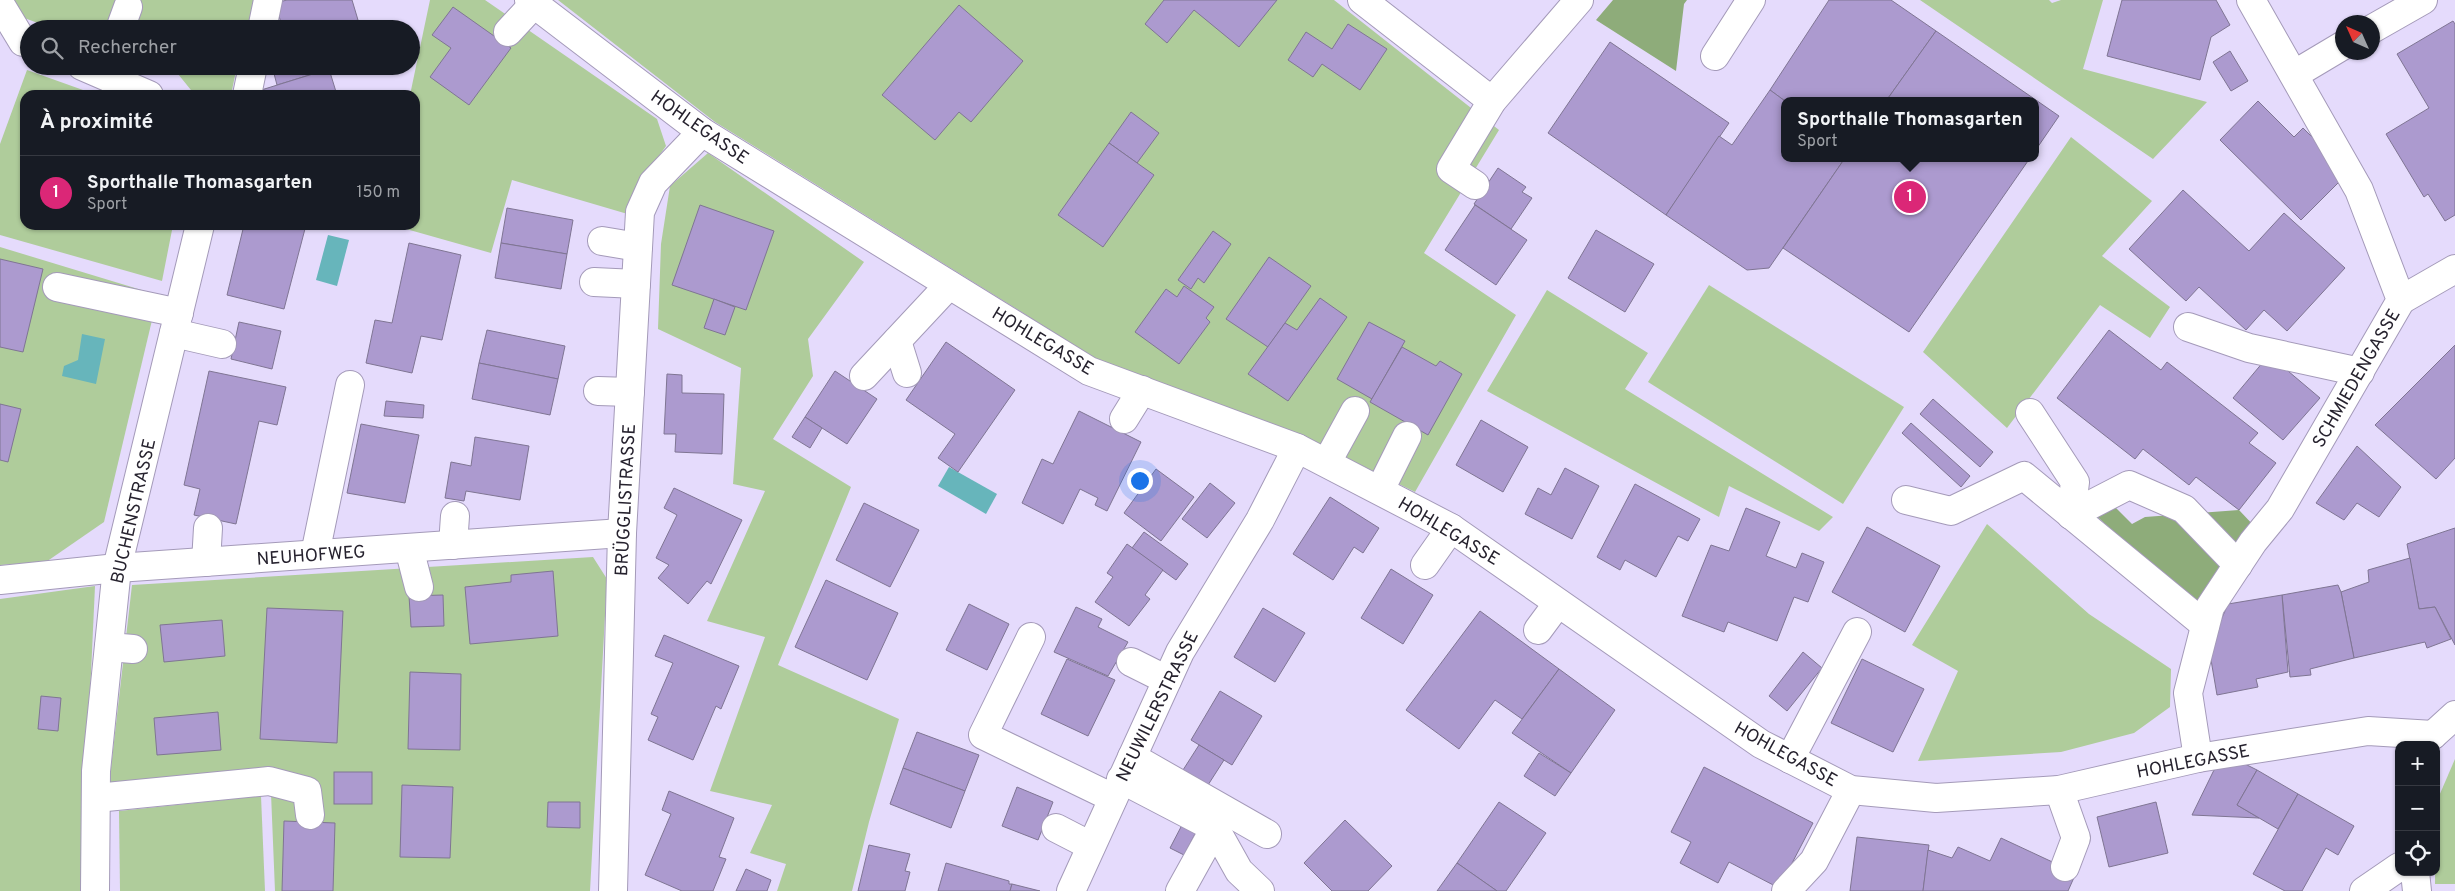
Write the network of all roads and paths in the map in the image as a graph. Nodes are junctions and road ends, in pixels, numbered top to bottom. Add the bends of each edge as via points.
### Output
1 (268, 0) edge
2 (1362, 0) edge
3 (1580, 0) edge
4 (1751, 0) edge
5 (2251, 0) edge
6 (2423, 0) edge
7 (531, 2) edge
8 (0, 4) edge
9 (1557, 10) edge
10 (264, 20) edge
11 (2380, 24) edge
12 (508, 32) dead end
13 (17, 39) edge
14 (2335, 50) edge
15 (1715, 56) dead end
16 (2295, 74) junction
17 (109, 75) edge
18 (251, 75) edge
19 (139, 90) edge
20 (248, 90) edge
21 (1492, 101) junction
22 (702, 132) junction
23 (1475, 184) dead end
24 (199, 230) edge
25 (602, 241) dead end
26 (638, 247) junction
27 (2455, 269) edge
28 (594, 282) dead end
29 (636, 284) junction
30 (949, 285) junction
31 (57, 287) dead end
32 (2401, 300) junction
33 (177, 323) junction
34 (2188, 327) dead end
35 (897, 340) junction
36 (222, 344) dead end
37 (2360, 372) junction
38 (907, 373) dead end
39 (864, 376) dead end
40 (350, 385) dead end
41 (1142, 390) junction
42 (598, 391) dead end
43 (630, 392) junction
44 (1355, 411) dead end
45 (2030, 413) dead end
46 (1124, 419) dead end
47 (1407, 436) dead end
48 (1297, 448) junction
49 (1327, 462) junction
50 (1380, 490) junction
51 (1906, 500) dead end
52 (2071, 515) junction
53 (455, 516) dead end
54 (208, 528) dead end
55 (1452, 528) junction
56 (622, 533) junction
57 (453, 545) junction
58 (409, 548) junction
59 (315, 554) junction
60 (206, 562) junction
61 (1426, 564) dead end
62 (2238, 565) junction
63 (117, 568) junction
64 (0, 580) edge
65 (419, 587) dead end
66 (1558, 603) junction
67 (2205, 625) junction
68 (1538, 630) dead end
69 (1857, 632) dead end
70 (1031, 636) dead end
71 (1131, 662) dead end
72 (1167, 680) junction
73 (2455, 715) edge
74 (2431, 740) edge
75 (2198, 758) junction
76 (1790, 759) junction
77 (1122, 778) junction
78 (1851, 790) junction
79 (2059, 790) junction
80 (96, 798) junction
81 (310, 815) dead end
82 (1056, 828) dead end
83 (1214, 828) junction
84 (1267, 834) dead end
85 (1091, 846) junction
86 (2064, 867) dead end
87 (2395, 870) edge
88 (2415, 876) edge
89 (95, 891) edge
90 (613, 891) edge
91 (1071, 891) edge
92 (1180, 891) edge
93 (1260, 891) edge
94 (1786, 891) edge
95 (2364, 891) edge
96 (2416, 891) edge

1 - 10 street
2 - 21 street
3 - 9 street
4 - 15 street
5 - 16 street, SCHMIEDENGASSE
6 - 11 street
7 - 12 street
7 - 22 street, HOHLEGASSE
8 - 13 street
9 - 21 street
14 - 16 street
16 - 32 street, SCHMIEDENGASSE via 2359,190
17 - 19 street
18 - 20 street
21 - 23 street via 1451,169
22 - 26 street, BRÜGGLISTRASSE via 653,182 640,212
22 - 30 street, HOHLEGASSE
24 - 33 street, BUCHENSTRASSE
25 - 26 street
26 - 29 street, BRÜGGLISTRASSE
27 - 32 street
28 - 29 street
29 - 43 street, BRÜGGLISTRASSE
30 - 35 street
30 - 41 street, HOHLEGASSE via 1089,371
31 - 33 street
32 - 37 street, SCHMIEDENGASSE
33 - 36 street
33 - 63 street, BUCHENSTRASSE
34 - 37 street via 2249,348
35 - 38 street
35 - 39 street
37 - 62 street, SCHMIEDENGASSE via 2280,509
40 - 59 street
41 - 46 street
41 - 48 street, HOHLEGASSE
42 - 43 street
43 - 56 street, BRÜGGLISTRASSE
44 - 49 street
45 - 52 street via 2075,482
47 - 50 street
48 - 49 street, HOHLEGASSE
48 - 72 street, NEUWILERSTRASSE via 1260,520 1180,652
49 - 50 street, HOHLEGASSE
50 - 55 street, HOHLEGASSE
51 - 52 street via 1951,511 2024,476
52 - 62 street via 2129,485 2184,509
52 - 67 street
53 - 57 street
54 - 60 street
55 - 61 street
55 - 66 street, HOHLEGASSE
56 - 57 street, NEUHOFWEG
56 - 90 street, BRÜGGLISTRASSE
57 - 58 street, NEUHOFWEG
58 - 59 street, NEUHOFWEG
58 - 65 street
59 - 60 street, NEUHOFWEG
60 - 63 street, NEUHOFWEG
62 - 67 street, SCHMIEDENGASSE via 2210,607
63 - 64 street, NEUHOFWEG
63 - 80 street, BUCHENSTRASSE via 121,648 96,771
66 - 68 street
66 - 76 street, HOHLEGASSE via 1761,744
67 - 75 street, SCHMIEDENGASSE via 2188,693
69 - 76 street
70 - 77 street via 983,735
71 - 72 street
72 - 77 street, NEUWILERSTRASSE
73 - 74 street
74 - 75 street, HOHLEGASSE via 2368,731
75 - 79 street, HOHLEGASSE
76 - 78 street, HOHLEGASSE
77 - 83 street
77 - 84 street
77 - 85 street, NEUWILERSTRASSE
78 - 79 street, HOHLEGASSE via 1936,798
78 - 94 street via 1814,861
79 - 86 street via 2076,838
80 - 81 street via 269,782 307,791
80 - 89 street, BUCHENSTRASSE
82 - 85 street
83 - 92 street
83 - 93 street via 1239,871
85 - 91 street, NEUWILERSTRASSE
87 - 95 street
88 - 96 street

